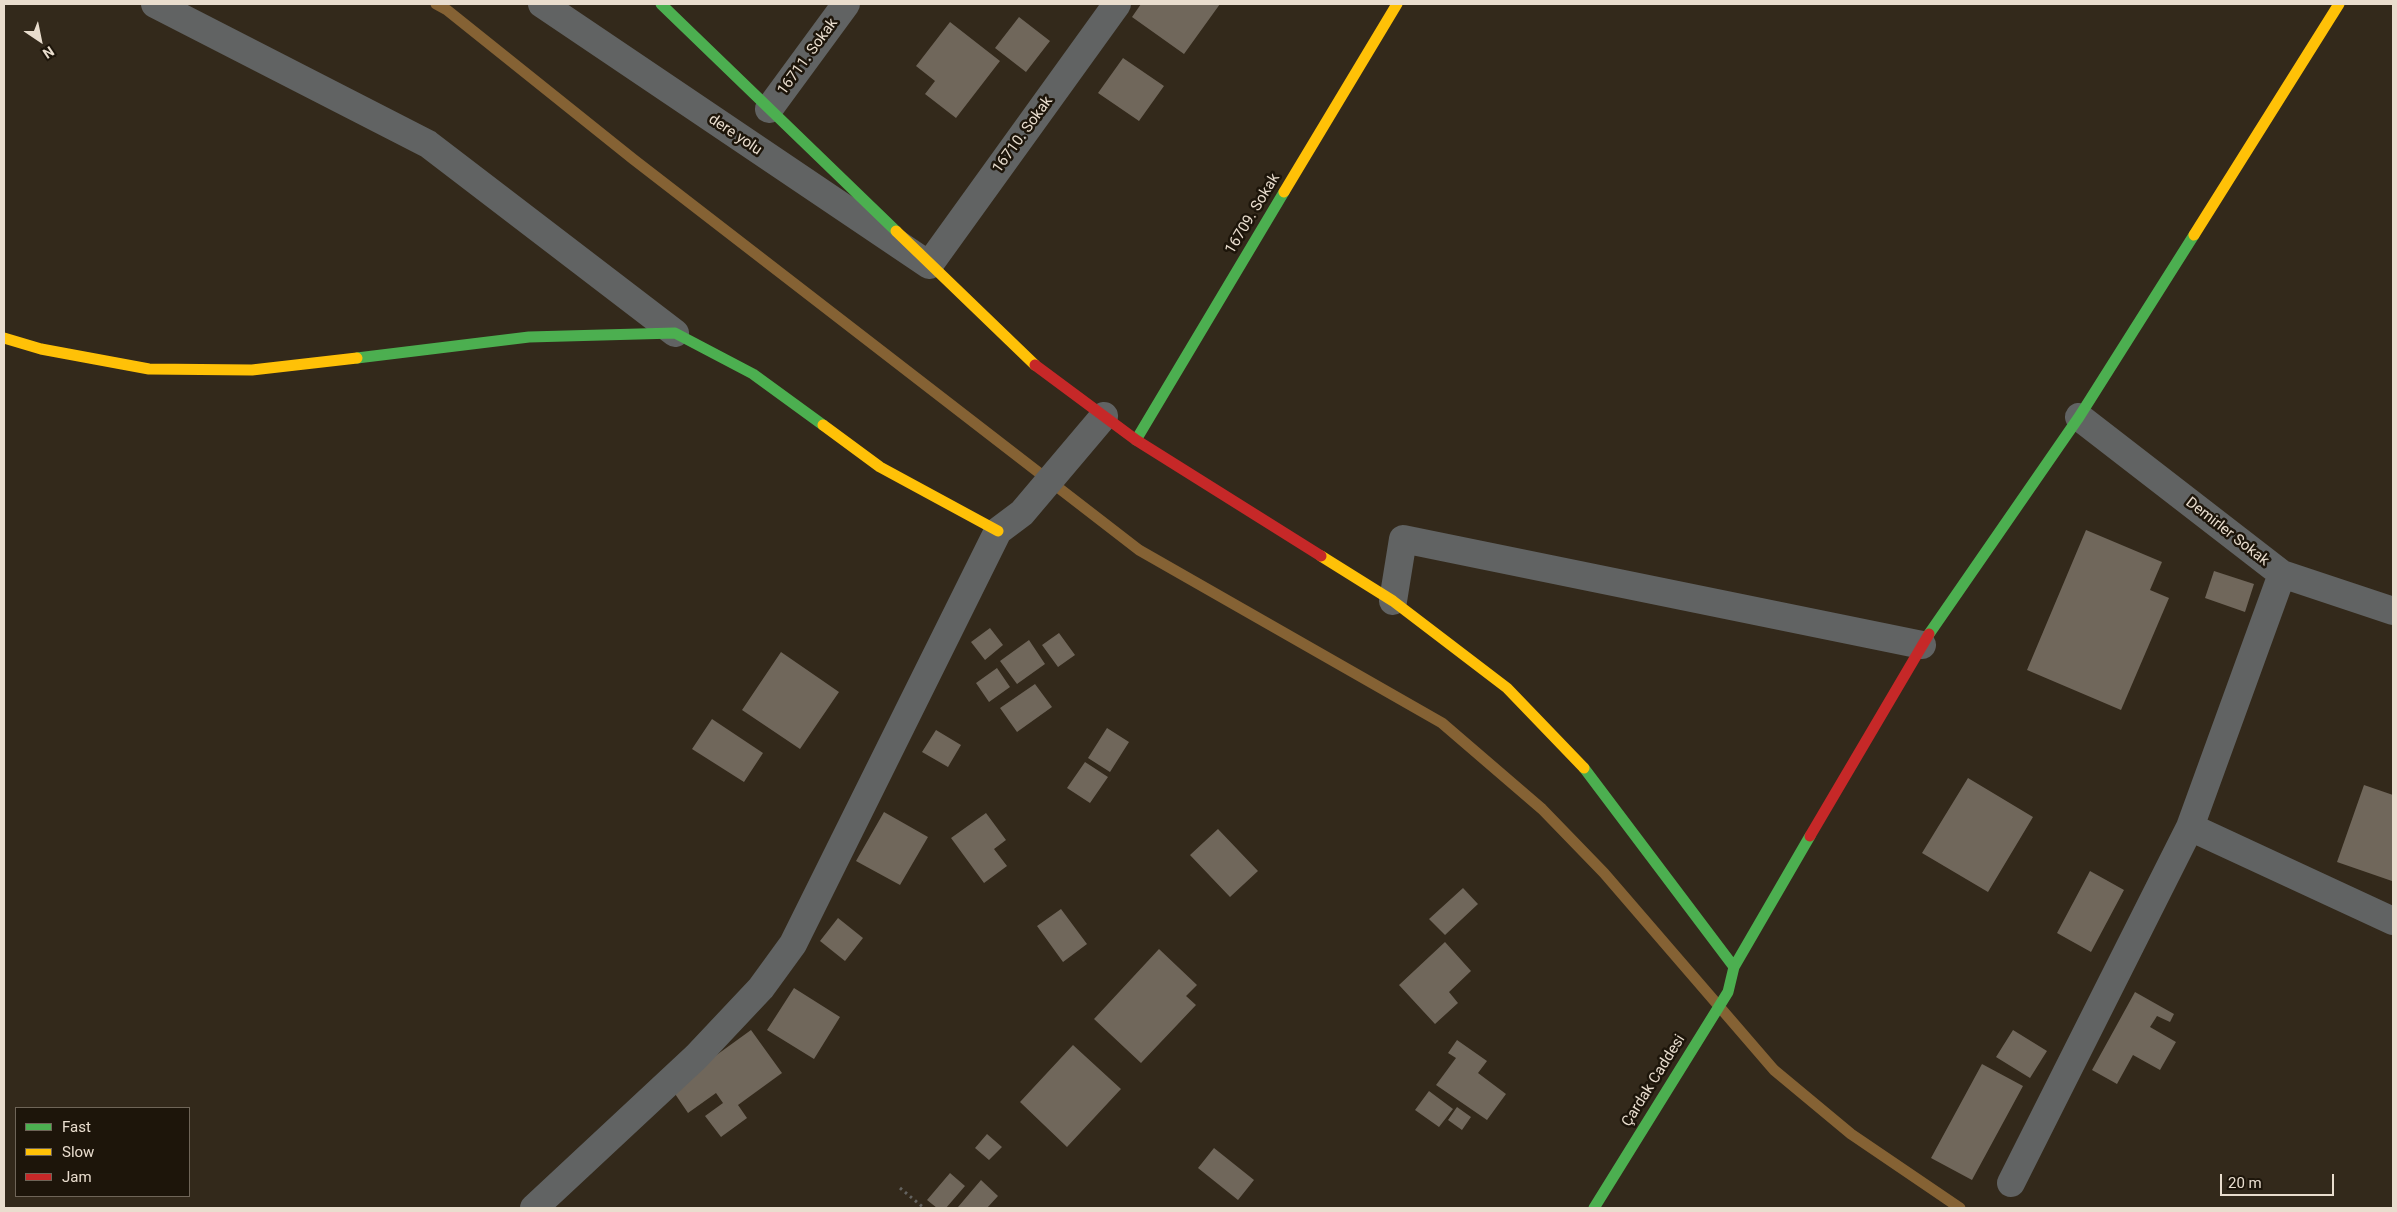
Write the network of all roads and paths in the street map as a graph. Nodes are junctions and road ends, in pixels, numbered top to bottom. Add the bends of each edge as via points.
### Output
1 (156, 4) edge
2 (542, 4) edge
3 (661, 4) edge
4 (846, 4) edge
5 (1117, 4) edge
6 (1397, 4) edge
7 (2339, 4) edge
8 (769, 109) junction
9 (929, 265) junction
10 (675, 333) junction
11 (4, 338) edge
12 (1104, 416) junction
13 (2079, 417) junction
14 (1136, 440) junction
15 (998, 531) junction
16 (2282, 574) junction
17 (1393, 601) junction
18 (2393, 611) edge
19 (1922, 644) junction
20 (2190, 827) junction
21 (2393, 921) edge
22 (1734, 967) junction
23 (2011, 1183) dead end
24 (900, 1188) dead end
25 (534, 1208) edge
26 (924, 1208) edge
27 (1594, 1208) edge

1 - 10 street via 428,144
2 - 9 street, dere yolu
3 - 8 street
4 - 8 street, 16711. Sokak
5 - 9 street, 16710. Sokak
6 - 14 street, 16709. Sokak
7 - 13 street, Çardak Caddesi
8 - 9 street
9 - 12 street via 1032,363
10 - 11 street via 529,338 252,370 150,369 41,349
10 - 15 street via 753,374 880,467
12 - 14 street
12 - 15 street via 1022,513
13 - 16 street, Demirler Sokak
13 - 19 street, Çardak Caddesi
14 - 17 street
15 - 25 street via 793,944 761,988 696,1057
16 - 18 street, Demirler Sokak
16 - 20 street
17 - 19 street via 1403,539
17 - 22 street via 1507,688 1582,764
19 - 22 street, Çardak Caddesi
20 - 21 street
20 - 23 street
22 - 27 street, Çardak Caddesi via 1728,992
24 - 26 path

